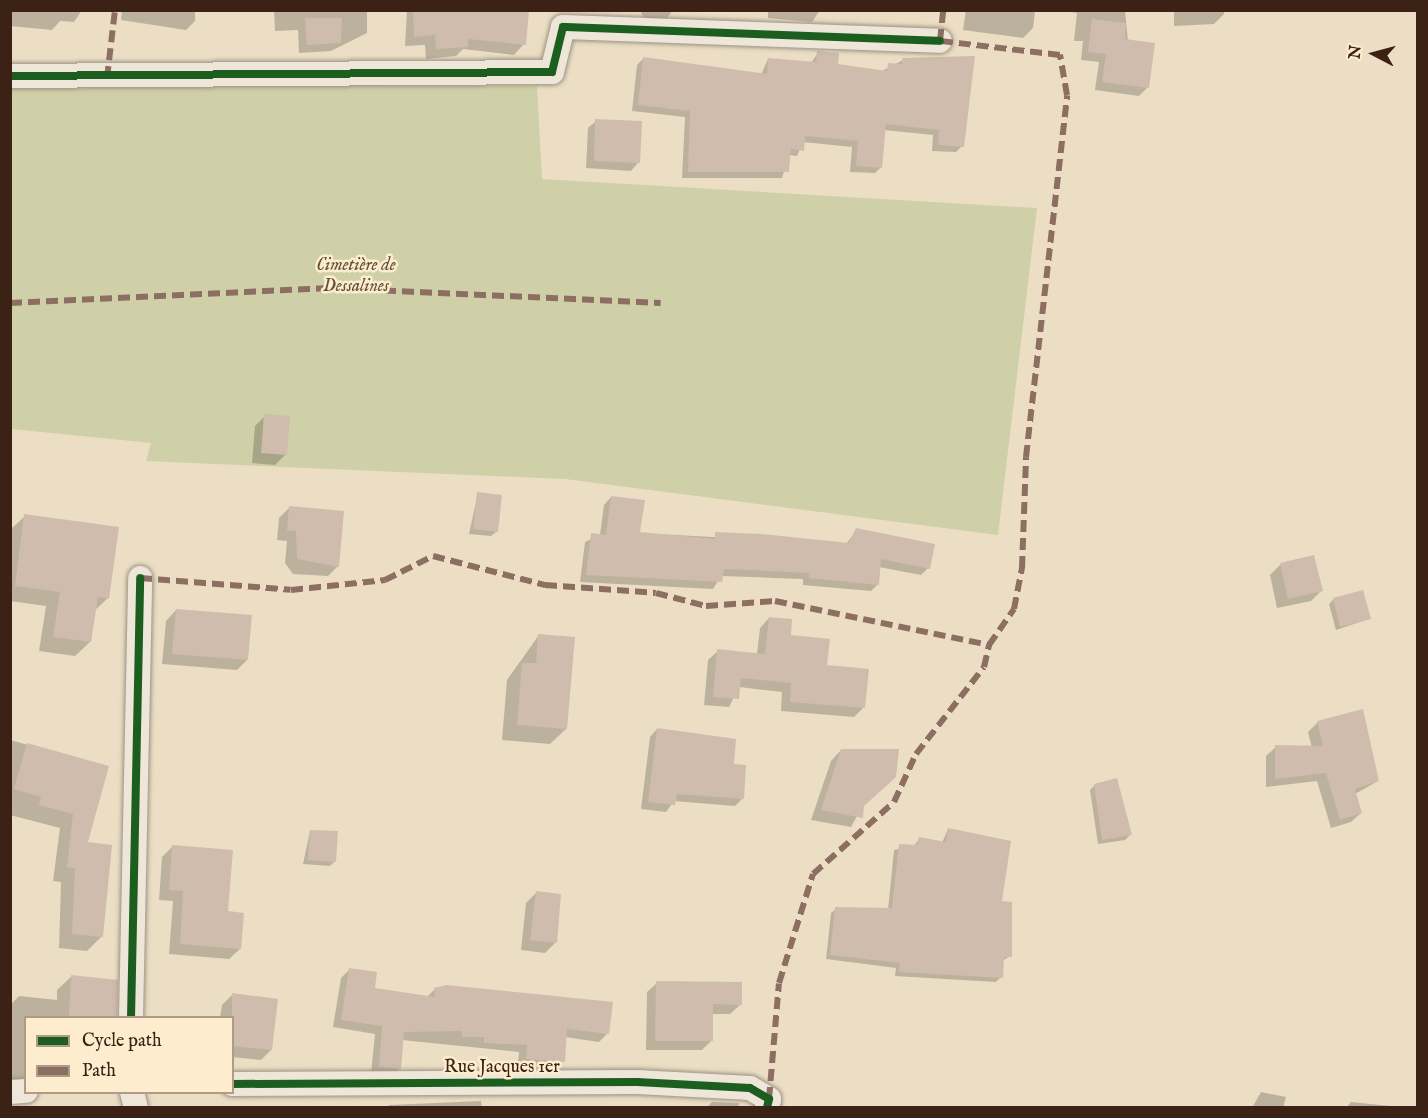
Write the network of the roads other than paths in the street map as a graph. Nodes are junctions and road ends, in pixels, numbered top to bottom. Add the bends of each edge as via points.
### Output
1 (940, 41) dead end
2 (10, 76) edge
3 (140, 578) dead end
4 (131, 1016) edge
5 (234, 1084) edge
6 (768, 1103) edge

1 - 2 street via 563,27 552,72
3 - 4 street
5 - 6 street, Rue Jacques 1er via 637,1082 750,1088

